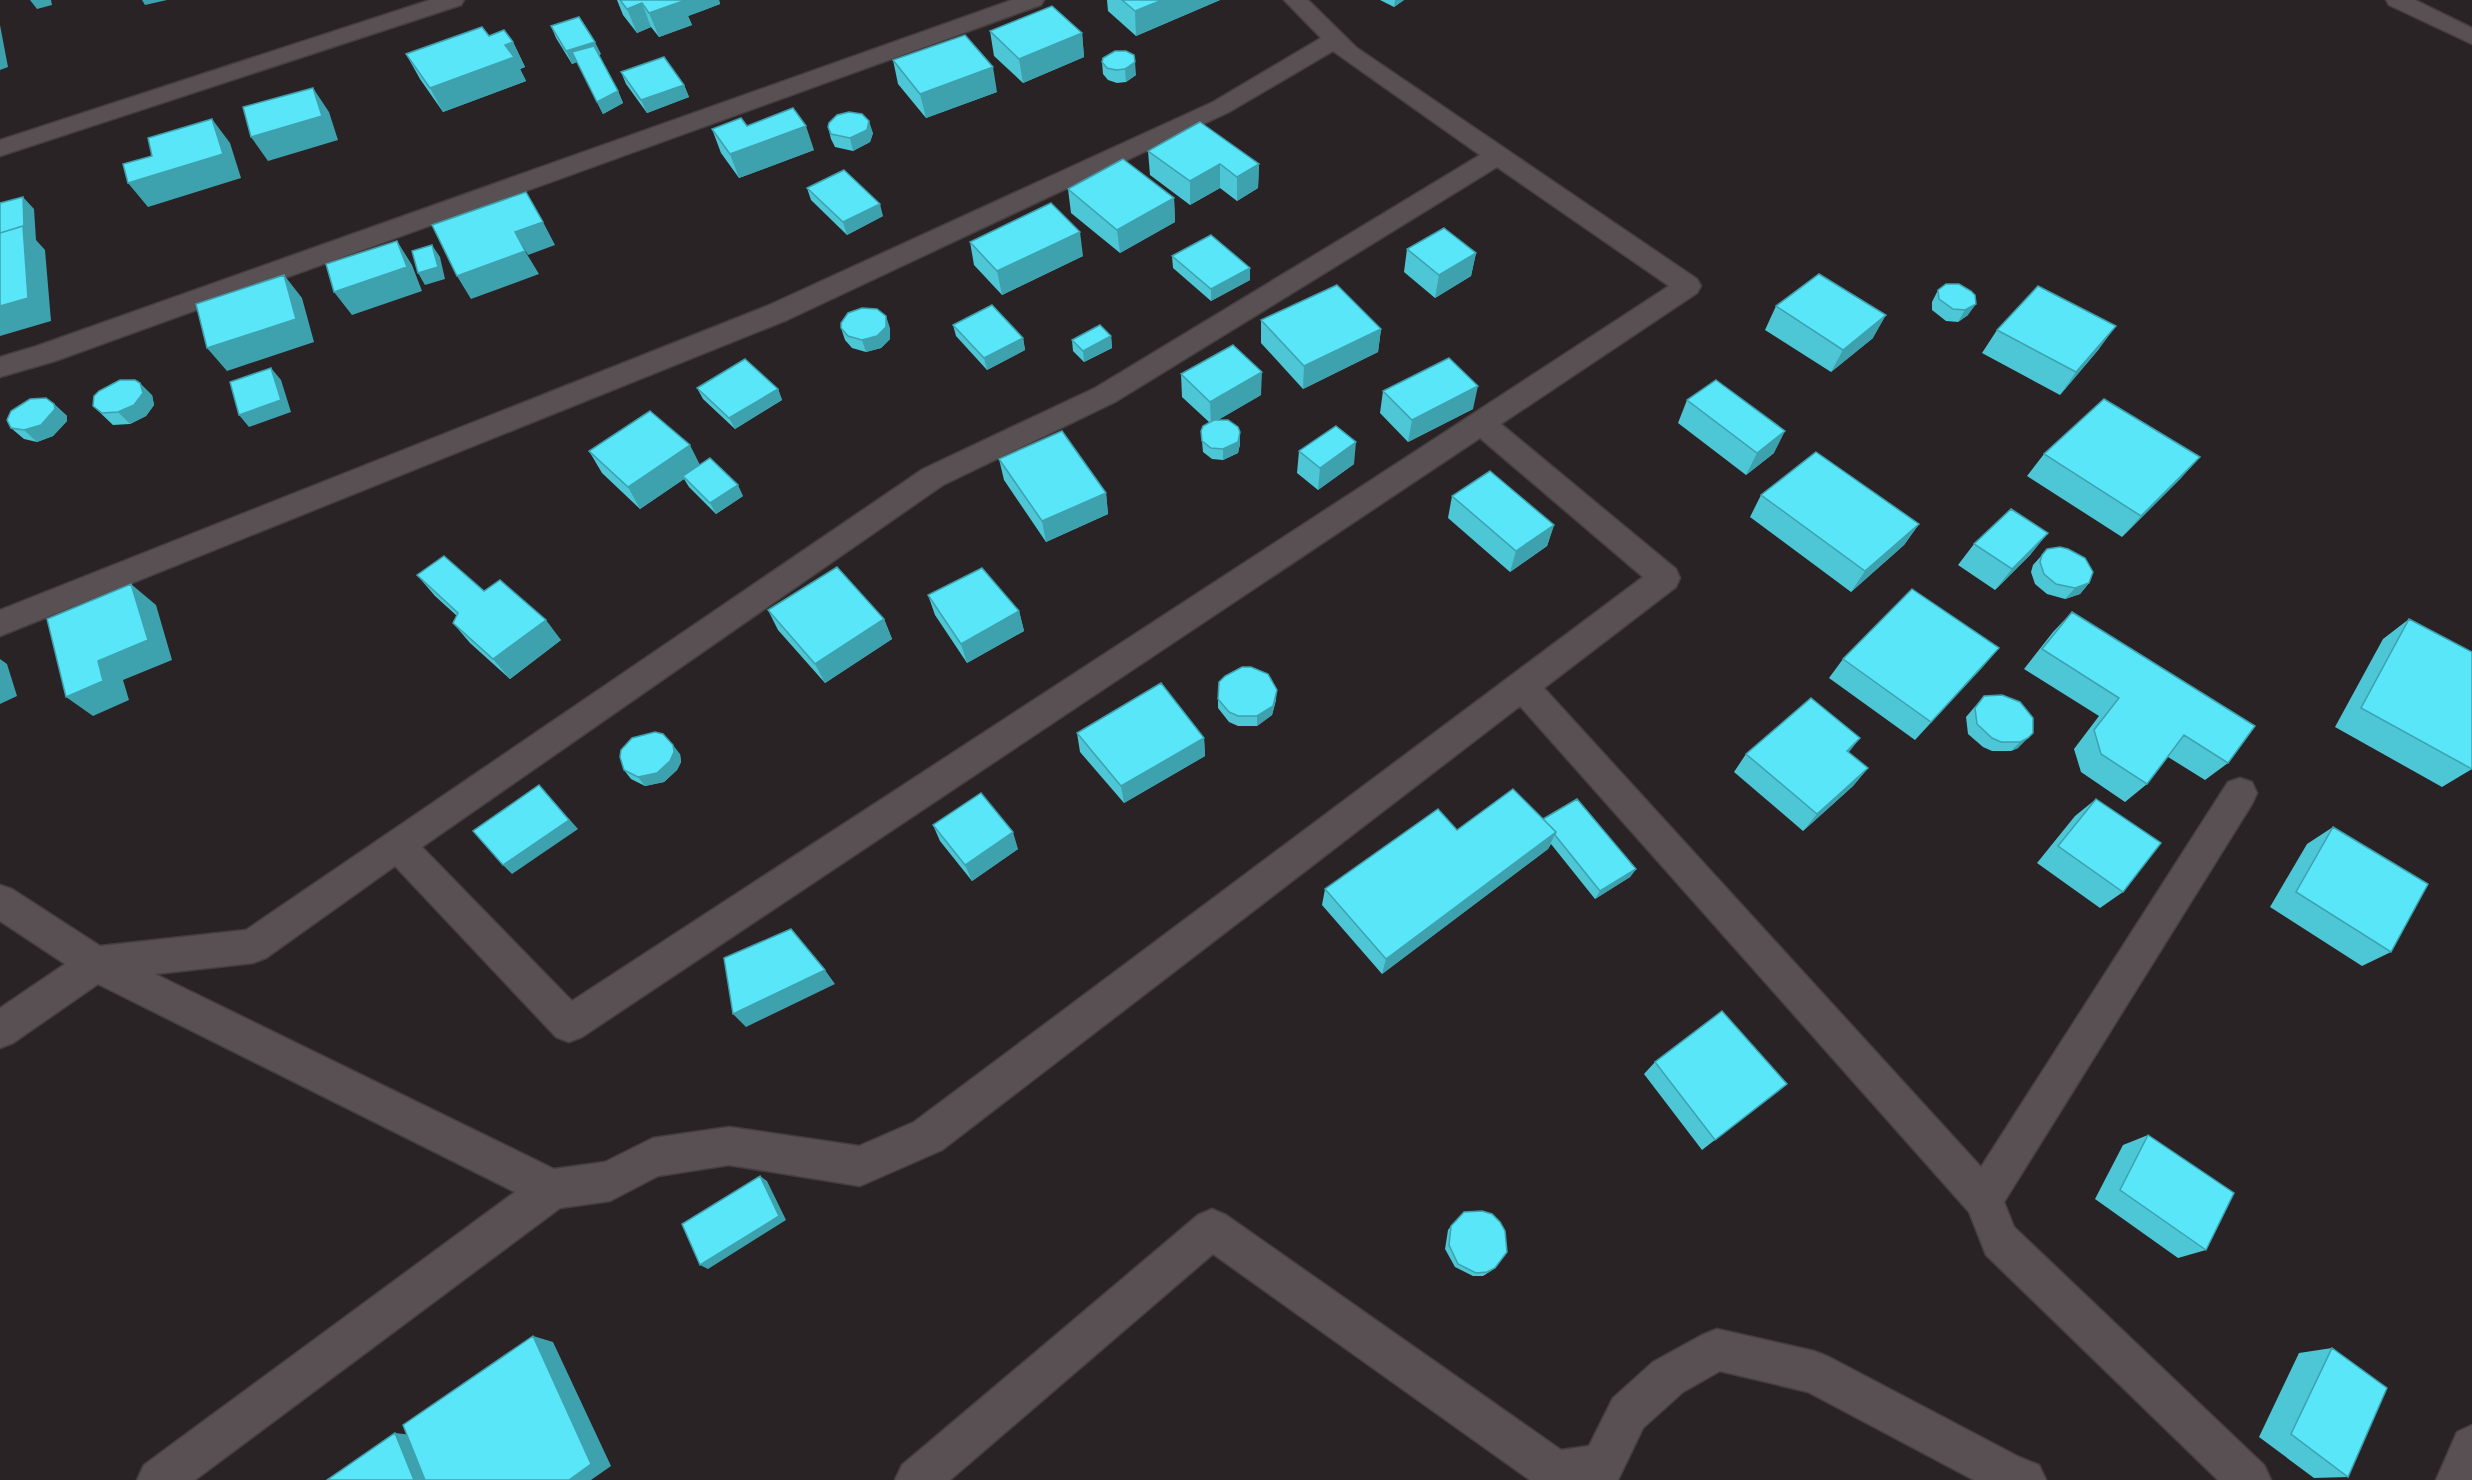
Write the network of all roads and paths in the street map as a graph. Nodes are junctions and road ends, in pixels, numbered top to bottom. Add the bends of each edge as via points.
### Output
1 (453, 0) edge
2 (1033, 0) edge
3 (1295, 0) edge
4 (2397, 0) edge
5 (2472, 37) edge
6 (1335, 40) junction
7 (0, 148) edge
8 (1498, 155) junction
9 (0, 367) edge
10 (1481, 423) junction
11 (0, 623) edge
12 (1521, 687) junction
13 (2240, 794) dead end
14 (397, 845) junction
15 (0, 901) edge
16 (96, 964) junction
17 (0, 1030) edge
18 (552, 1189) junction
19 (1983, 1199) junction
20 (2472, 1447) edge
21 (159, 1480) edge
22 (917, 1480) edge
23 (2024, 1480) edge
24 (2249, 1480) edge
25 (2458, 1480) edge

1 - 7 street
2 - 9 street via 57,350
3 - 6 street
4 - 5 street
6 - 8 street
6 - 11 street via 1221,107 777,313
8 - 10 street via 1688,286
8 - 14 street via 1105,395 933,477
10 - 12 street via 1665,578
10 - 14 street via 569,1024
12 - 18 street via 928,1136 860,1166 729,1146 653,1157 610,1181
12 - 19 street
13 - 19 street
14 - 16 street via 253,946
15 - 16 street
16 - 17 street
16 - 18 street
18 - 21 street
19 - 24 street via 2000,1241
20 - 25 street
22 - 23 street via 1212,1229 1556,1472 1602,1466 1628,1413 1668,1377 1717,1350 1815,1372

